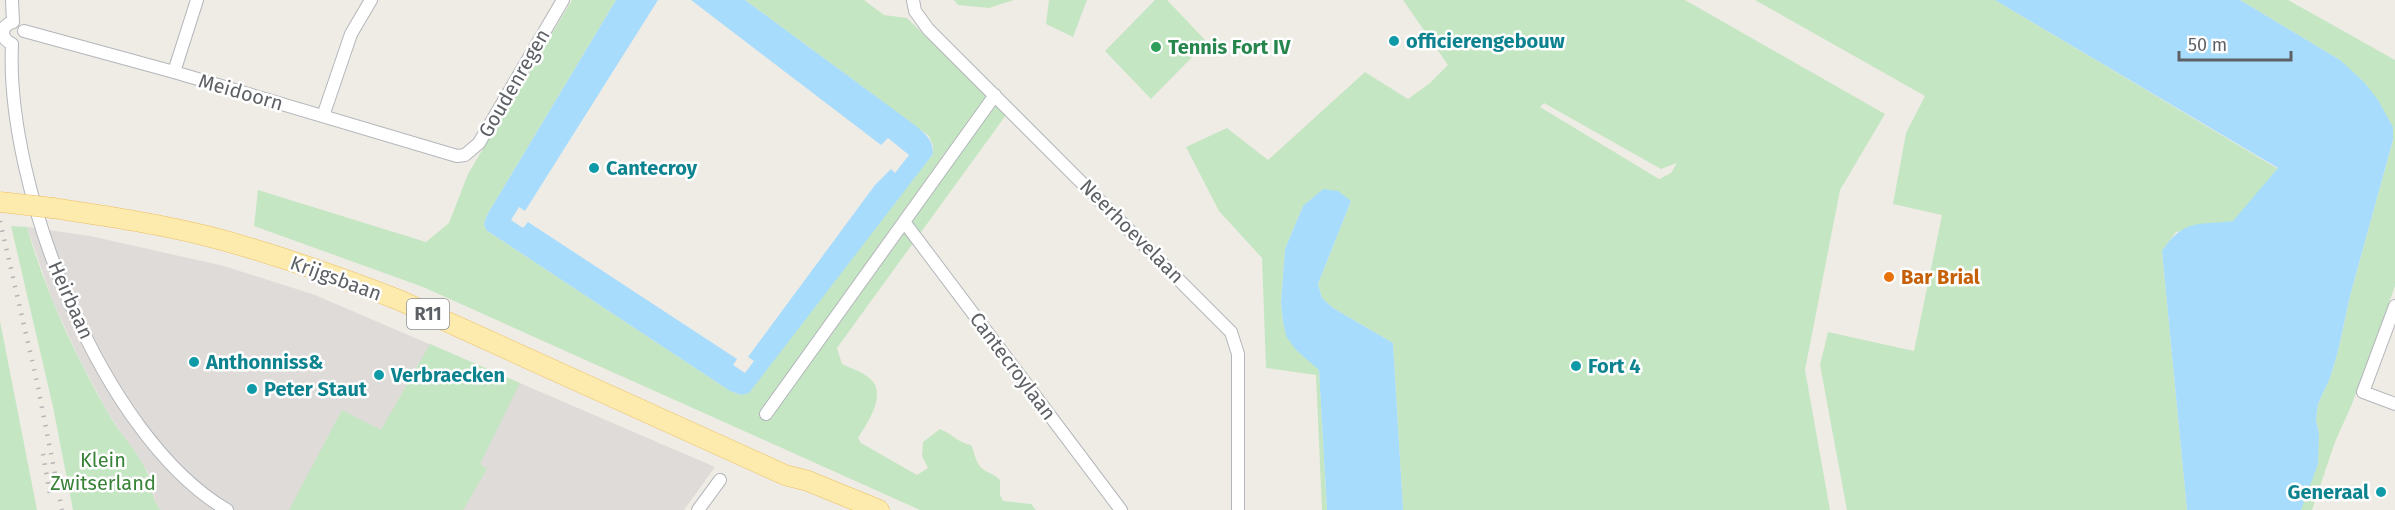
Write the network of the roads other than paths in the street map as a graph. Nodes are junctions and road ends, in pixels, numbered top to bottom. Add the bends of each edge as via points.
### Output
1 (12, 0) edge
2 (197, 0) edge
3 (371, 0) edge
4 (563, 0) edge
5 (913, 0) edge
6 (13, 22) junction
7 (24, 31) junction
8 (12, 44) junction
9 (174, 72) junction
10 (995, 95) junction
11 (323, 116) junction
12 (457, 156) joint
13 (0, 202) edge
14 (905, 223) junction
15 (2395, 306) edge
16 (2395, 404) edge
17 (766, 414) dead end
18 (785, 475) junction
19 (720, 480) dead end
20 (227, 510) edge
21 (698, 510) edge
22 (848, 510) edge
23 (879, 510) edge
24 (1121, 510) edge
25 (1239, 510) edge

1 - 6 street
2 - 9 street
3 - 11 street via 351,34
4 - 12 street, Goudenregen via 479,143 465,155
5 - 10 street, Neerhoevelaan via 920,21
6 - 7 street via 21,24
6 - 8 street via 3,29 2,36
7 - 8 street via 23,38
7 - 9 street, Meidoorn
8 - 20 street, Heirbaan via 10,77 24,169 43,236 73,308 114,386 155,447 175,471
9 - 11 street, Meidoorn
10 - 14 street
10 - 25 street, Neerhoevelaan via 1231,332 1238,354
11 - 12 street, Meidoorn
13 - 18 main road, Krijgsbaan / R11, bridge via 210,237 357,284
14 - 17 street
14 - 24 street, Cantecroylaan
15 - 16 street via 2362,392
18 - 22 main road, Krijgsbaan / R11
18 - 23 main road, Krijgsbaan / R11
19 - 21 street

